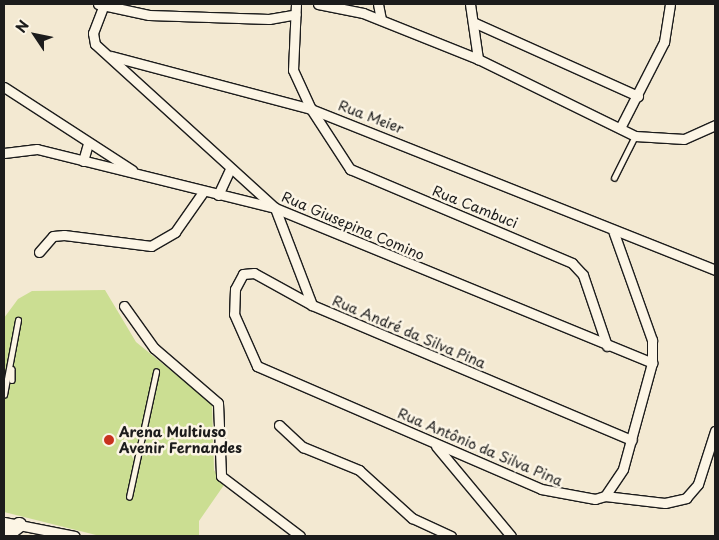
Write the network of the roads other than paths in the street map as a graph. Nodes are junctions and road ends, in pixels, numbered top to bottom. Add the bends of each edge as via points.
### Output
1 (296, 4) edge
2 (318, 4) edge
3 (378, 4) edge
4 (470, 4) edge
5 (670, 4) edge
6 (101, 5) edge
7 (296, 14) junction
8 (381, 20) junction
9 (473, 22) junction
10 (109, 55) junction
11 (478, 59) junction
12 (4, 88) edge
13 (638, 96) junction
14 (311, 109) junction
15 (715, 125) edge
16 (620, 128) junction
17 (635, 136) junction
18 (88, 143) junction
19 (4, 153) edge
20 (83, 161) junction
21 (230, 169) junction
22 (141, 176) junction
23 (614, 178) dead end
24 (203, 192) junction
25 (218, 195) junction
26 (275, 208) junction
27 (614, 233) junction
28 (39, 252) dead end
29 (715, 270) edge
30 (312, 305) junction
31 (124, 306) dead end
32 (18, 320) dead end
33 (607, 346) junction
34 (12, 362) junction
35 (652, 363) junction
36 (156, 372) dead end
37 (12, 380) dead end
38 (4, 395) edge
39 (279, 425) dead end
40 (715, 430) edge
41 (632, 440) junction
42 (434, 444) junction
43 (605, 496) junction
44 (129, 497) dead end
45 (4, 522) edge
46 (27, 530) edge
47 (5, 536) edge
48 (74, 536) edge
49 (300, 536) edge
50 (451, 536) edge
51 (511, 536) edge

1 - 7 street, Rua Cambuci
2 - 8 street
3 - 8 street
4 - 9 street
5 - 13 street via 664,42
6 - 7 street via 149,15 269,19
6 - 10 street, Rua André da Silva Pina via 93,39
7 - 14 street, Rua Cambuci via 293,70
8 - 11 street
9 - 11 street
9 - 13 street
10 - 14 street, Rua Meier
10 - 21 street, Rua André da Silva Pina
11 - 16 street
12 - 18 street
13 - 16 street
14 - 27 street, Rua Meier
14 - 33 street, Rua Cambuci via 350,169 360,176 572,262 583,275
15 - 17 street via 684,139
16 - 17 street
17 - 23 lane
18 - 20 street
18 - 22 street
19 - 20 street, Rua Giusepina Comino via 37,149
20 - 22 street, Rua Giusepina Comino
21 - 25 street
21 - 26 street, Rua André da Silva Pina
22 - 24 street, Rua Giusepina Comino
24 - 25 street, Rua Giusepina Comino
24 - 28 street via 175,232 150,246 64,235 53,236
25 - 26 street, Rua Giusepina Comino
26 - 30 street, Rua André da Silva Pina
26 - 33 street, Rua Giusepina Comino
27 - 29 street, Rua Meier
27 - 35 street via 652,340
30 - 41 street, Rua André da Silva Pina
30 - 42 street, Rua Antônio da Silva Pina via 254,273 243,274 236,290 234,314 257,366
31 - 49 street via 154,348 218,403 221,476
32 - 34 lane
33 - 35 street, Rua Giusepina Comino
34 - 37 lane
34 - 38 lane
35 - 41 street
36 - 44 lane via 157,383 150,396
39 - 50 street via 303,447 359,470 412,518
40 - 43 street, Rua Antônio da Silva Pina via 698,484 686,498 665,503
41 - 43 street via 617,483
42 - 43 street, Rua Antônio da Silva Pina via 562,496
42 - 51 street
45 - 46 street
46 - 47 main road
46 - 48 street

